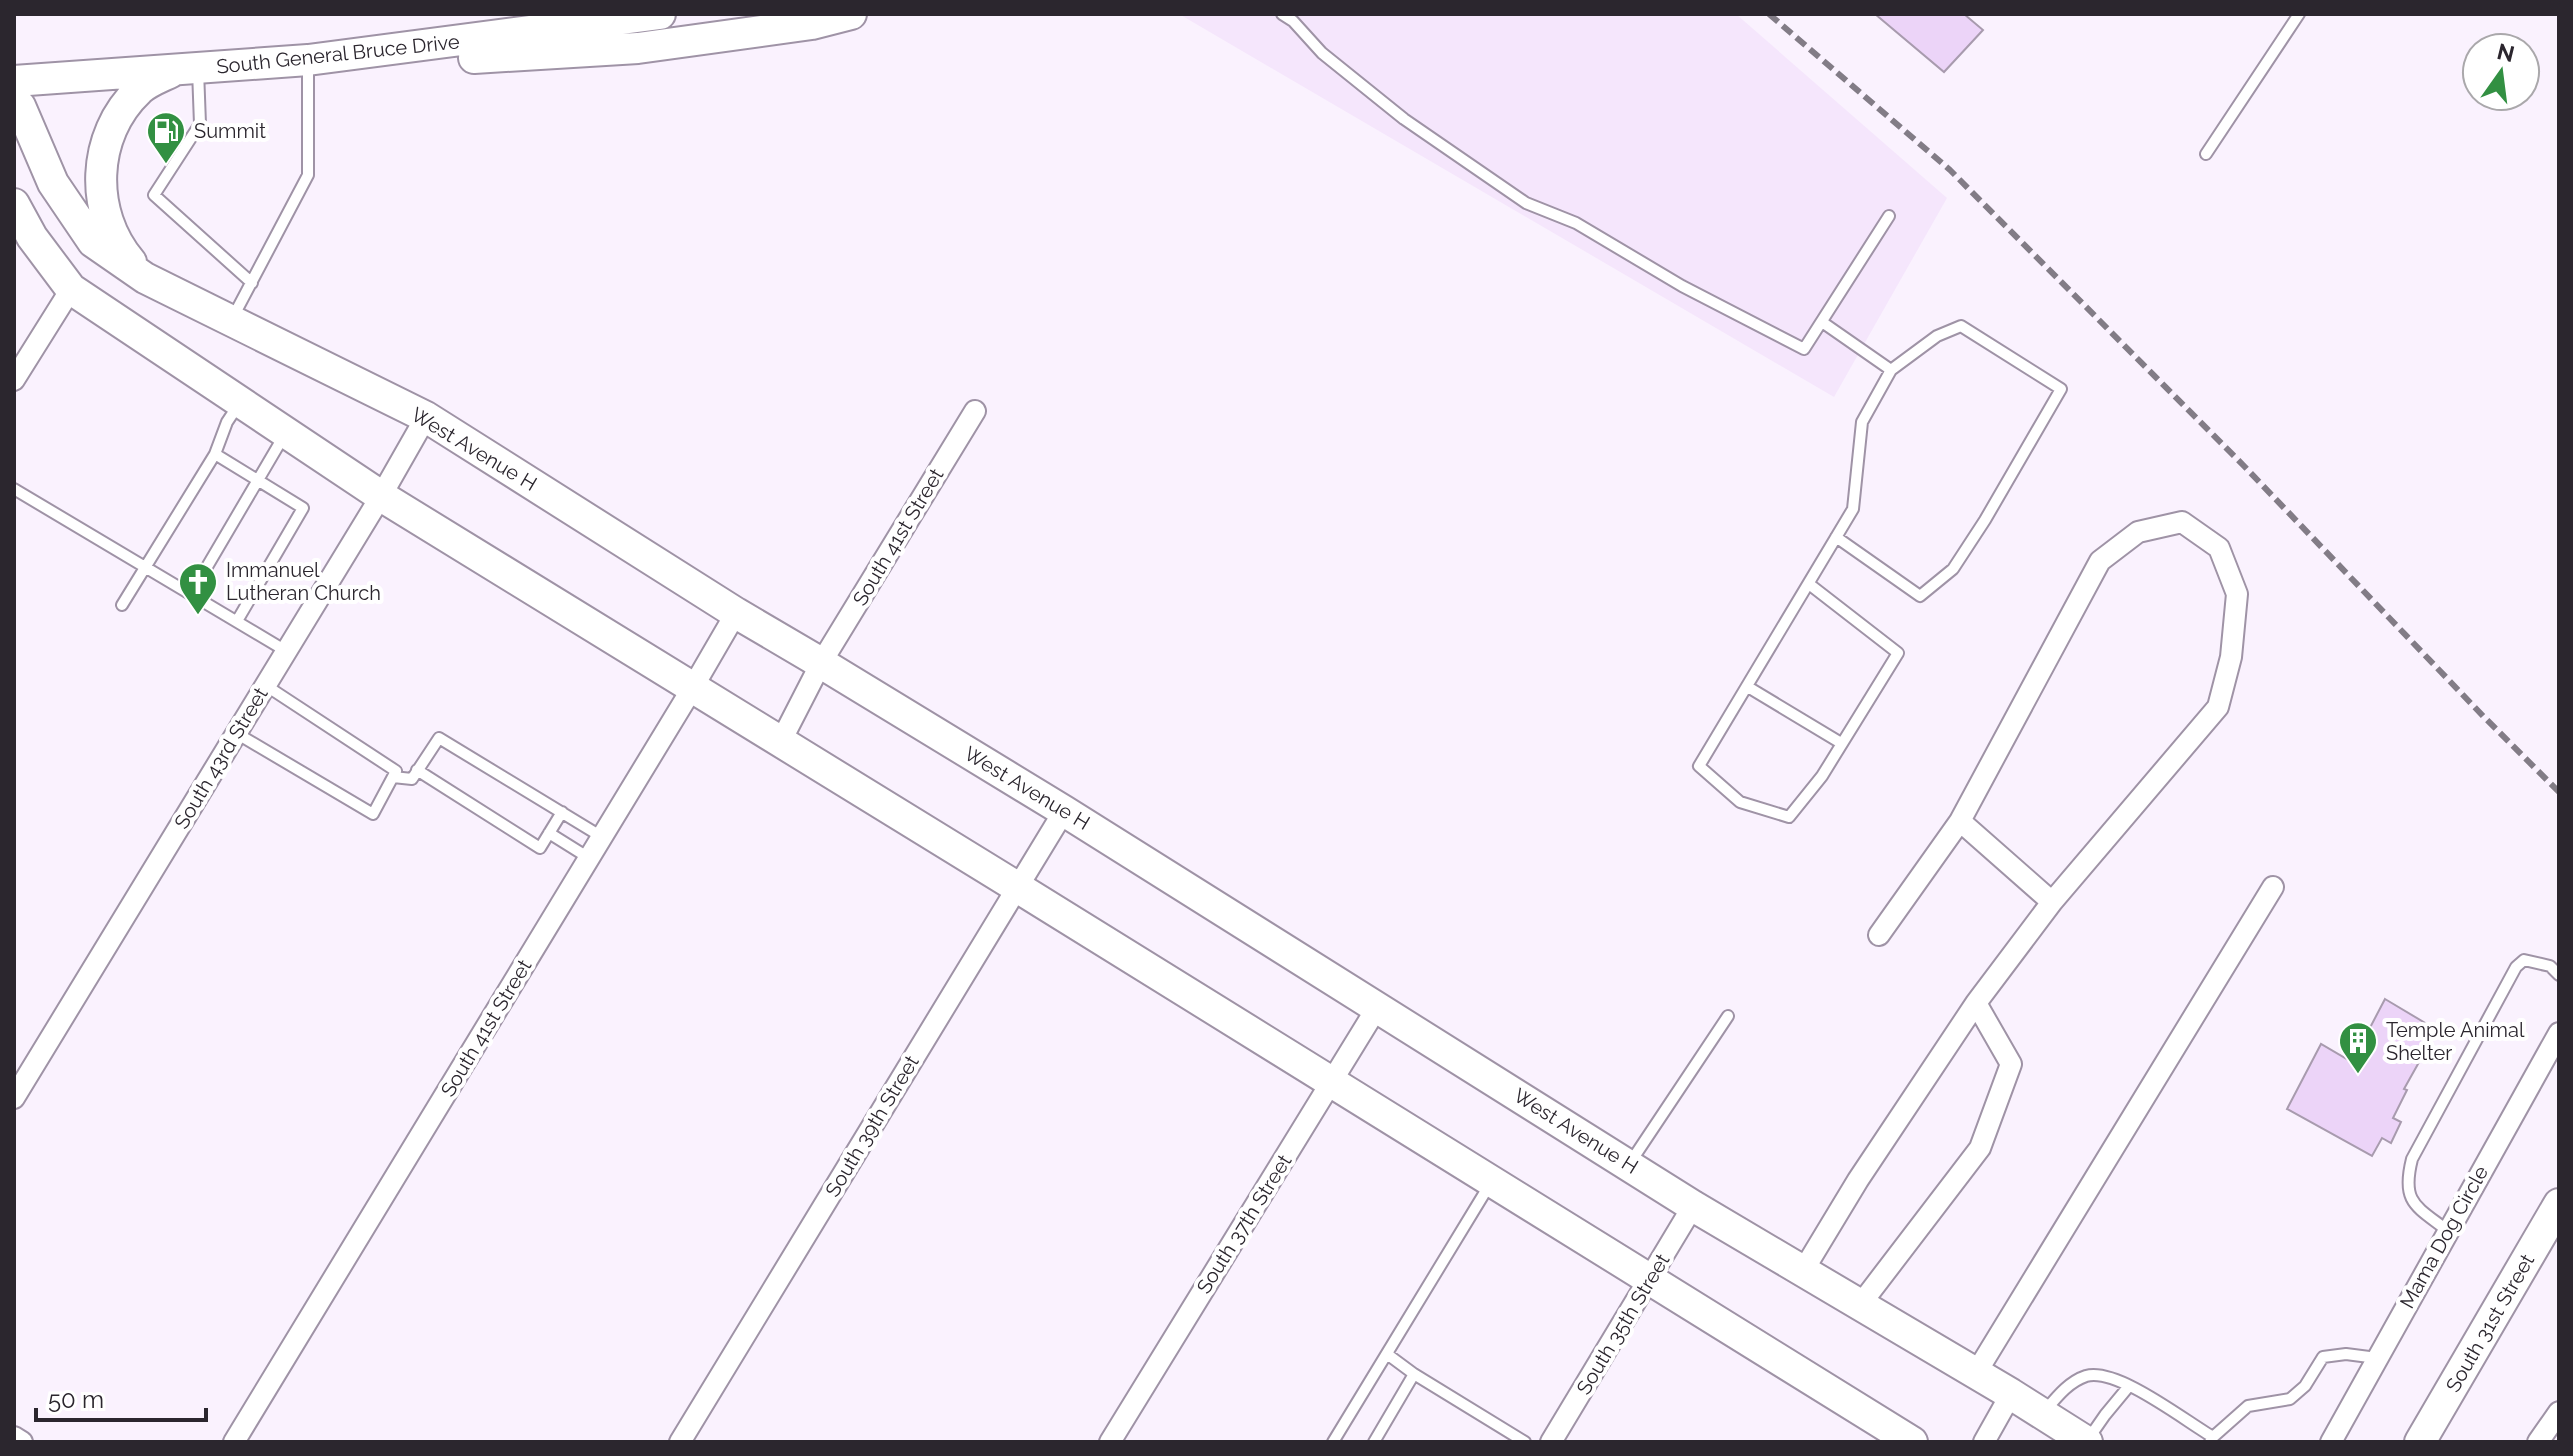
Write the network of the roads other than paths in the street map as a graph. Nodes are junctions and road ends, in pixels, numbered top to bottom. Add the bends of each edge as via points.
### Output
1 (660, 14) edge
2 (851, 14) edge
3 (1282, 14) edge
4 (2299, 14) edge
5 (308, 60) junction
6 (187, 69) junction
7 (14, 81) edge
8 (14, 101) edge
9 (2206, 154) dead end
10 (14, 204) edge
11 (1889, 216) dead end
12 (145, 278) junction
13 (252, 283) junction
14 (71, 289) junction
15 (231, 321) junction
16 (1822, 322) junction
17 (1891, 370) junction
18 (14, 380) edge
19 (240, 402) junction
20 (975, 411) dead end
21 (426, 417) junction
22 (286, 432) junction
23 (215, 454) junction
24 (256, 479) junction
25 (14, 489) edge
26 (381, 496) junction
27 (1836, 537) junction
28 (145, 567) junction
29 (1809, 584) junction
30 (191, 594) junction
31 (122, 605) dead end
32 (736, 613) junction
33 (237, 621) junction
34 (286, 651) junction
35 (821, 663) junction
36 (265, 685) junction
37 (693, 687) junction
38 (1748, 687) junction
39 (236, 733) junction
40 (781, 741) junction
41 (1841, 743) junction
42 (417, 770) junction
43 (393, 777) junction
44 (1064, 811) junction
45 (562, 812) junction
46 (1960, 821) junction
47 (549, 833) junction
48 (602, 837) junction
49 (589, 858) junction
50 (1017, 887) junction
51 (2273, 887) dead end
52 (2052, 902) junction
53 (1879, 935) dead end
54 (2559, 975) edge
55 (1976, 1003) junction
56 (1378, 1006) junction
57 (1728, 1016) dead end
58 (2559, 1033) edge
59 (1331, 1082) junction
60 (14, 1098) edge
61 (1629, 1165) junction
62 (1492, 1182) junction
63 (2559, 1204) edge
64 (1693, 1206) junction
65 (2448, 1231) junction
66 (1803, 1271) junction
67 (1650, 1281) junction
68 (1860, 1305) junction
69 (1387, 1354) junction
70 (2377, 1358) junction
71 (1976, 1373) junction
72 (1414, 1374) junction
73 (2129, 1386) junction
74 (2011, 1394) junction
75 (2559, 1412) edge
76 (2042, 1414) junction
77 (14, 1437) edge
78 (2211, 1439) edge
79 (22, 1442) edge
80 (234, 1442) edge
81 (680, 1442) edge
82 (1110, 1442) edge
83 (1333, 1442) edge
84 (1374, 1442) edge
85 (1525, 1442) edge
86 (1551, 1442) edge
87 (1912, 1442) edge
88 (1984, 1442) edge
89 (2087, 1442) edge
90 (2331, 1442) edge
91 (2420, 1442) edge
92 (2538, 1442) edge

1 - 5 main road, South General Bruce Drive
2 - 5 main road via 638,48
3 - 16 lane via 1404,119 1526,203 1576,223 1804,349
4 - 9 lane
5 - 6 main road, South General Bruce Drive
5 - 13 lane via 308,175
6 - 7 main road, South General Bruce Drive
6 - 12 main road via 140,88 114,123 101,163 102,206 117,246
6 - 13 lane via 200,124 154,195
8 - 12 main road, West Avenue H via 53,183 93,242
10 - 14 main road
11 - 16 lane
12 - 15 main road, West Avenue H
13 - 15 lane
14 - 18 street
14 - 19 main road
15 - 21 main road, West Avenue H
16 - 17 lane
17 - 27 lane via 1862,422 1853,509
17 - 27 lane via 1937,336 1961,326 2061,389 1953,569 1920,596
19 - 22 main road
19 - 23 lane
20 - 35 street, South 41st Street
21 - 26 street, South 43rd Street
21 - 32 main road, West Avenue H
22 - 24 lane
22 - 26 main road
23 - 24 lane
23 - 28 lane
24 - 30 lane
24 - 33 lane via 303,508
25 - 28 lane
26 - 34 street, South 43rd Street
26 - 37 main road
27 - 29 lane
28 - 30 lane
28 - 31 lane
29 - 38 lane
29 - 41 lane via 1898,653
30 - 33 lane
32 - 35 main road, West Avenue H
32 - 37 street, South 41st Street
33 - 34 lane
34 - 36 street, South 43rd Street
35 - 40 street, South 41st Street
35 - 44 main road, West Avenue H
36 - 39 street, South 43rd Street
36 - 43 lane via 396,771
37 - 40 main road
37 - 48 street, South 41st Street
38 - 41 lane
38 - 41 lane via 1699,766 1740,802 1789,817
39 - 43 lane via 373,814
39 - 60 street, South 43rd Street
40 - 50 main road
42 - 43 lane via 412,779
42 - 45 lane via 439,738
42 - 47 lane via 540,848
44 - 50 street, South 39th Street
44 - 56 main road, West Avenue H
45 - 47 lane
45 - 48 lane
46 - 52 street
46 - 52 street via 2100,561 2138,532 2182,522 2219,548 2237,594 2231,657 2218,707
46 - 53 street
47 - 49 lane
48 - 49 street, South 41st Street
49 - 80 street, South 41st Street
50 - 59 main road
50 - 81 street, South 39th Street
51 - 71 street
52 - 55 street
54 - 65 lane via 2550,966 2524,960 2516,967 2412,1159 2408,1191 2413,1204
55 - 66 street
55 - 68 street via 2011,1064 1980,1148
56 - 59 street, South 37th Street
56 - 61 main road, West Avenue H
57 - 61 lane
58 - 65 street, Mama Dog Circle
59 - 62 main road
59 - 82 street, South 37th Street
61 - 64 main road, West Avenue H
62 - 67 main road
62 - 69 lane
63 - 91 main road, South 31st Street
64 - 66 main road, West Avenue H
64 - 67 street, South 35th Street
65 - 70 street, Mama Dog Circle
66 - 68 main road, West Avenue H
67 - 86 street, South 35th Street
67 - 87 main road
68 - 71 main road, West Avenue H
69 - 72 lane
69 - 83 lane
70 - 78 lane via 2323,1357 2290,1399 2248,1406
70 - 90 street, Mama Dog Circle
71 - 74 main road, West Avenue H
72 - 84 lane
72 - 85 lane
73 - 76 lane via 2102,1374 2085,1376 2064,1389
73 - 78 lane
73 - 89 lane
74 - 76 main road, West Avenue H
74 - 88 street
75 - 92 street
76 - 89 main road, West Avenue H
77 - 79 street

